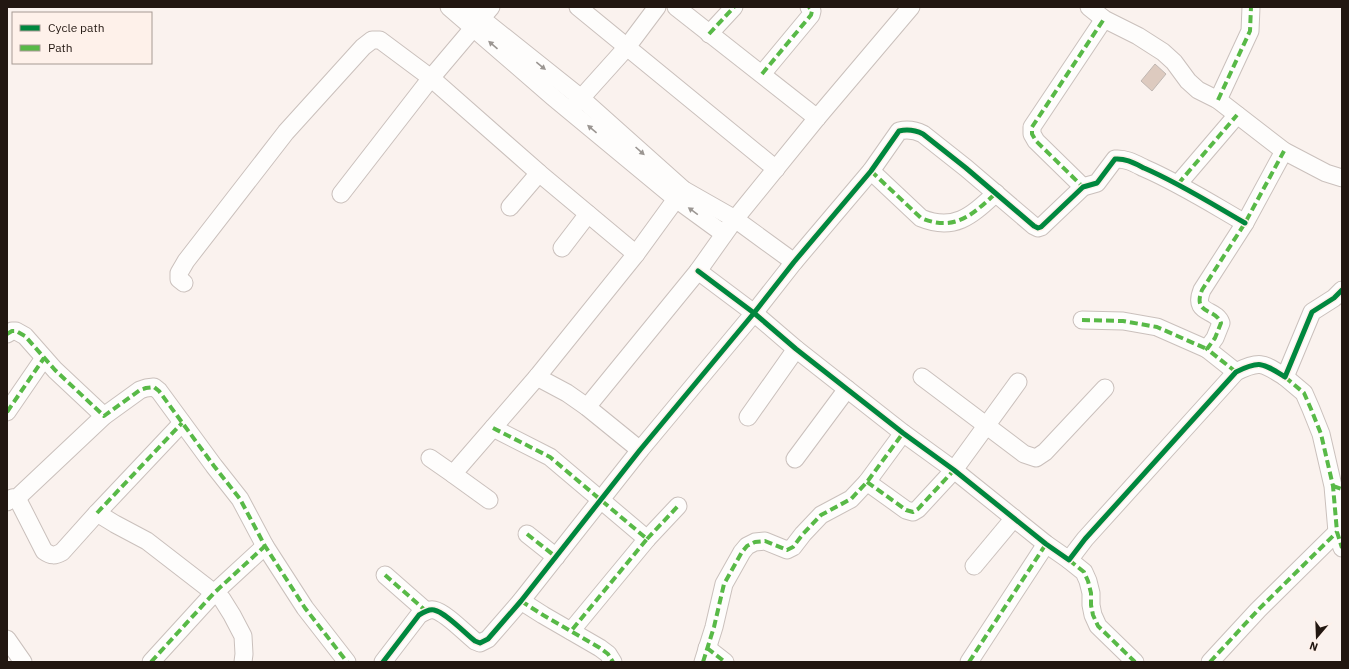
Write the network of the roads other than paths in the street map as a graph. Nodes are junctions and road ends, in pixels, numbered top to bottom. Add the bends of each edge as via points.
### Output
1 (448, 7) edge
2 (467, 7) edge
3 (578, 7) edge
4 (657, 7) edge
5 (676, 7) edge
6 (734, 7) edge
7 (809, 7) edge
8 (911, 7) edge
9 (1089, 7) edge
10 (1251, 7) edge
11 (482, 18) edge
12 (1104, 19) junction
13 (709, 34) junction
14 (626, 47) junction
15 (762, 74) junction
16 (431, 78) junction
17 (581, 98) junction
18 (1218, 100) junction
19 (570, 111) junction
20 (1237, 115) junction
21 (817, 118) junction
22 (1284, 151) junction
23 (776, 169) junction
24 (871, 171) junction
25 (539, 173) junction
26 (1342, 178) edge
27 (1178, 184) junction
28 (1083, 187) junction
29 (996, 193) junction
30 (341, 194) dead end
31 (680, 194) junction
32 (510, 207) dead end
33 (588, 214) junction
34 (735, 219) junction
35 (1245, 223) junction
36 (724, 234) junction
37 (562, 248) dead end
38 (636, 254) junction
39 (794, 262) junction
40 (698, 271) junction
41 (184, 283) dead end
42 (1342, 290) edge
43 (754, 313) junction
44 (1082, 320) dead end
45 (7, 334) edge
46 (796, 349) junction
47 (1207, 349) junction
48 (44, 358) junction
49 (1236, 372) junction
50 (537, 377) junction
51 (922, 377) dead end
52 (1285, 377) junction
53 (1018, 382) dead end
54 (1105, 388) dead end
55 (847, 389) junction
56 (588, 407) junction
57 (7, 412) edge
58 (104, 416) junction
59 (748, 417) dead end
60 (182, 423) junction
61 (987, 425) junction
62 (492, 428) junction
63 (903, 433) junction
64 (640, 450) junction
65 (430, 458) dead end
66 (795, 459) dead end
67 (954, 470) junction
68 (453, 474) junction
69 (866, 482) junction
70 (1338, 488) edge
71 (601, 499) junction
72 (12, 500) edge
73 (489, 500) dead end
74 (678, 506) dead end
75 (97, 513) junction
76 (1014, 518) junction
77 (527, 534) dead end
78 (647, 539) junction
79 (1340, 540) edge
80 (1046, 544) junction
81 (265, 546) junction
82 (556, 557) junction
83 (1069, 560) junction
84 (974, 566) dead end
85 (385, 575) dead end
86 (214, 593) junction
87 (522, 601) junction
88 (426, 611) junction
89 (571, 632) junction
90 (7, 639) edge
91 (705, 655) edge
92 (23, 662) edge
93 (150, 662) edge
94 (243, 662) edge
95 (347, 662) edge
96 (382, 662) edge
97 (613, 662) edge
98 (725, 662) edge
99 (969, 662) edge
100 (1135, 662) edge
101 (1210, 662) edge

1 - 11 street
2 - 11 street
3 - 14 street
4 - 14 street
5 - 13 street
6 - 13 street
7 - 15 street via 811,15
8 - 21 street
9 - 12 street
10 - 18 street via 1250,31
11 - 16 street
11 -> 17 street
19 -> 11 street
12 - 18 street via 1163,52 1198,90
12 - 28 street via 1032,127 1036,141
13 - 15 street
14 - 17 street
14 - 23 street
15 - 21 street
16 - 25 street
16 - 30 street
16 - 41 street via 380,40 372,40 363,47 286,132 186,261 179,272 179,279
17 - 19 street
17 -> 31 street
18 - 20 street
31 -> 19 street
20 - 22 street
20 - 27 street
21 - 23 street
22 - 26 street via 1326,173
22 - 35 street
23 - 34 street
24 - 29 street via 921,218 930,221 958,221 966,218
24 - 29 street via 899,130 915,130
24 - 39 street
25 - 32 street
25 - 33 street
27 - 28 street via 1120,158 1114,159 1097,184
27 - 35 street
28 - 29 street via 1038,228
31 - 34 street
36 -> 31 street
31 - 38 street
33 - 37 street
33 - 38 street
34 - 36 street
34 - 39 street
35 - 47 street via 1199,298 1202,308 1221,323
36 - 40 street
38 - 50 street
39 - 43 street
40 - 43 street
40 - 56 street
42 - 52 street via 1312,312
43 - 46 street
43 - 64 street
44 - 47 street via 1123,321 1157,327
45 - 48 street via 16,331 26,336
46 - 55 street
46 - 59 street
47 - 49 street
48 - 57 street
48 - 58 street
49 - 52 street via 1256,364
49 - 83 street
50 - 56 street
50 - 62 street
51 - 61 street
52 - 70 street via 1304,393 1312,409
53 - 61 street
54 - 61 street via 1045,452 1036,458 1024,454
55 - 63 street
55 - 66 street
56 - 64 street
58 - 60 street via 140,390 154,387
58 - 72 street
60 - 75 street
60 - 81 street via 240,499
61 - 67 street
62 - 68 street
62 - 71 street via 550,457
63 - 67 street
63 - 69 street
64 - 71 street
65 - 68 street
67 - 69 street via 913,512 906,510
67 - 76 street
68 - 73 street
69 - 91 street via 851,499 821,516 793,547 787,550 765,541 747,546 724,584
70 - 79 street
71 - 78 street
71 - 82 street
72 - 75 street via 49,555 56,556 62,552
74 - 78 street
75 - 86 street via 147,541
76 - 80 street
76 - 84 street
77 - 82 street
78 - 89 street
79 - 101 street via 1258,610
80 - 83 street
80 - 99 street
81 - 86 street
81 - 95 street via 304,608
82 - 87 street
83 - 100 street via 1084,572 1088,581 1090,605 1098,626
85 - 88 street
86 - 93 street
86 - 94 street via 222,599 241,629 244,644
87 - 88 street via 488,639 480,643 444,615 434,610
87 - 89 street
88 - 96 street via 419,615
89 - 97 street via 600,648
90 - 92 street
91 - 98 street

